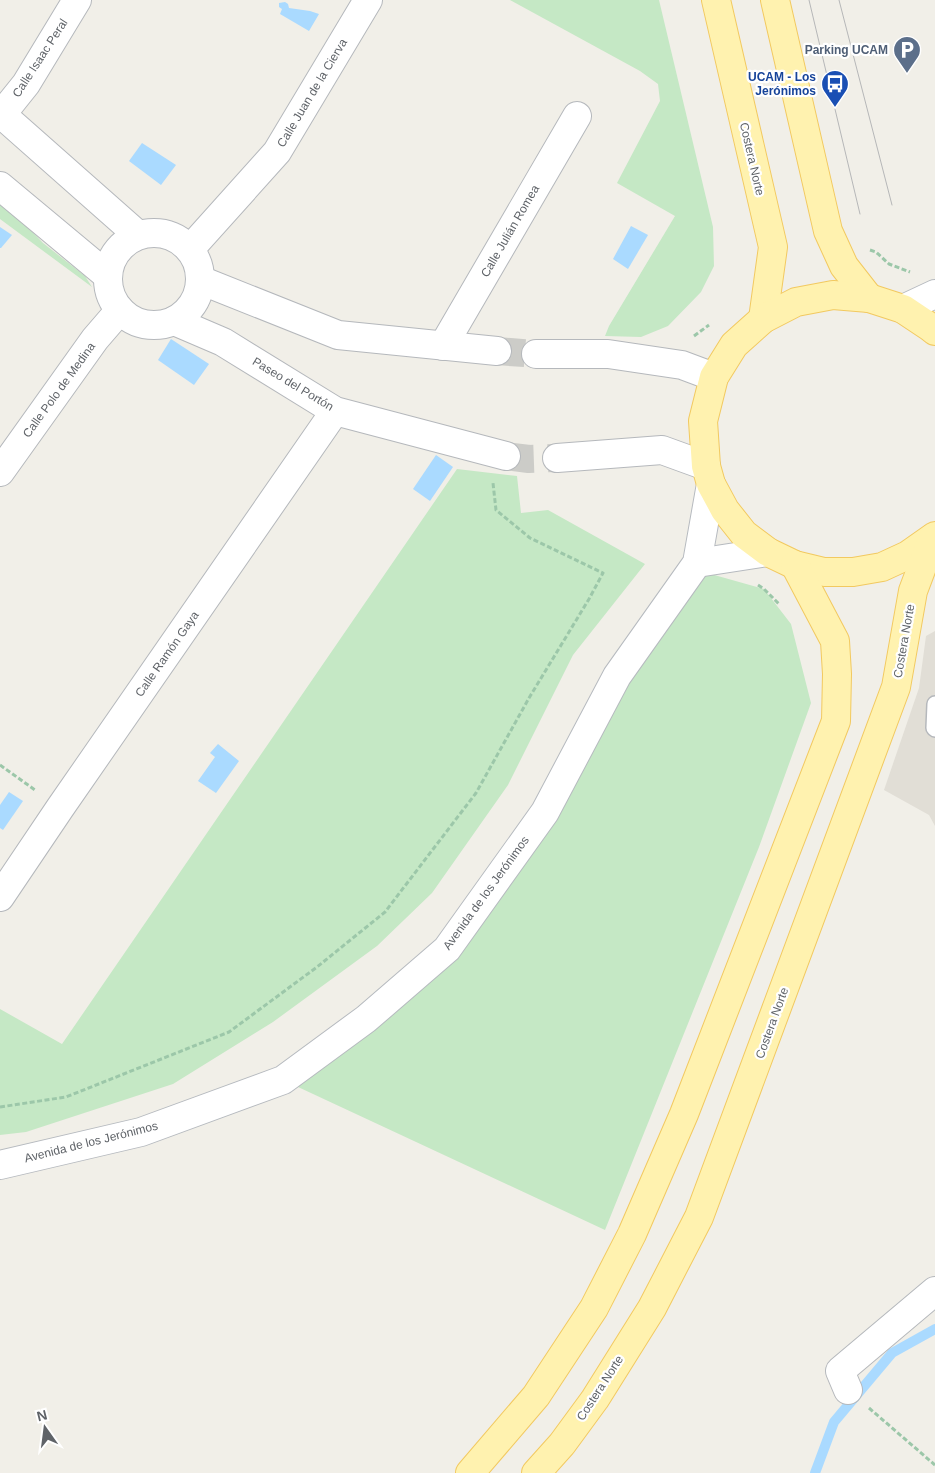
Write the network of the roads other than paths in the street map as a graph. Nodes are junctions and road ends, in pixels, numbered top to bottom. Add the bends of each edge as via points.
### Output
1 (77, 0) edge
2 (368, 0) edge
3 (716, 0) edge
4 (775, 0) edge
5 (1, 114) edge
6 (577, 116) dead end
7 (0, 186) edge
8 (138, 235) junction
9 (190, 249) junction
10 (108, 276) junction
11 (200, 280) junction
12 (935, 294) edge
13 (870, 298) junction
14 (903, 309) junction
15 (120, 310) junction
16 (763, 319) junction
17 (174, 321) junction
18 (935, 332) edge
19 (443, 346) junction
20 (497, 352) tunnel mouth
21 (536, 354) tunnel mouth
22 (714, 377) junction
23 (336, 411) junction
24 (497, 453) tunnel mouth
25 (557, 458) tunnel mouth
26 (0, 472) edge
27 (708, 475) junction
28 (934, 537) edge
29 (768, 552) junction
30 (697, 563) junction
31 (795, 565) junction
32 (935, 704) edge
33 (935, 729) edge
34 (0, 897) edge
35 (0, 1165) edge
36 (935, 1291) edge
37 (857, 1397) road end
38 (470, 1473) edge
39 (536, 1473) edge

1 - 5 street, Calle Isaac Peral via 26,84
2 - 9 street, Calle Juan de la Cierva via 277,152
3 - 16 main road, Costera Norte via 773,247
4 - 13 main road via 828,231 844,266
5 - 8 street
6 - 19 street, Calle Julián Romea
7 - 10 street
8 - 9 street via 166,234 179,239
8 - 10 street via 116,251
9 - 11 street via 200,269
10 - 15 street via 108,289
11 - 17 street via 199,292 193,303
11 - 19 street via 338,336
12 - 14 street
13 - 14 main road, Costera Norte
13 - 16 main road, Costera Norte via 833,295 796,302
14 - 18 main road, Costera Norte
15 - 17 street via 145,324
15 - 26 street, Calle Polo de Medina via 95,339
16 - 22 main road, Costera Norte via 734,345
17 - 23 street, Paseo del Portón via 223,342
19 - 20 street
21 - 22 street via 608,354 682,365
22 - 27 main road, Costera Norte via 702,421
23 - 24 street, Paseo del Portón
23 - 34 street, Calle Ramón Gaya
25 - 27 street via 662,450
27 - 29 main road, Costera Norte via 725,510 744,534
27 - 30 street
28 - 31 main road, Costera Norte via 908,556 853,572 824,572
28 - 39 main road, Costera Norte via 913,591 896,687 699,1217 652,1308 595,1398 562,1444
29 - 30 street
29 - 31 main road, Costera Norte
30 - 35 street, Avenida de los Jerónimos via 617,676 545,812 447,949 366,1019 283,1080 140,1132
31 - 38 main road via 835,641 836,721 684,1114 632,1234 594,1308 536,1396
32 - 33 lane
36 - 37 street via 840,1370

